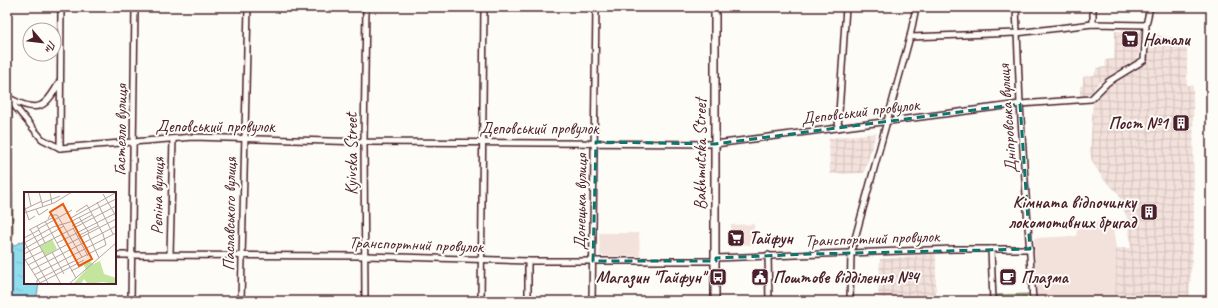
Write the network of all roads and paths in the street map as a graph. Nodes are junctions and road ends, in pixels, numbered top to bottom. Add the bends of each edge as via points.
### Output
1 (61, 7) edge
2 (135, 7) edge
3 (248, 7) edge
4 (366, 7) edge
5 (484, 7) edge
6 (596, 7) edge
7 (715, 7) edge
8 (846, 7) edge
9 (916, 7) edge
10 (1016, 7) edge
11 (1093, 7) edge
12 (1150, 7) edge
13 (1092, 24) junction
14 (1146, 25) junction
15 (1016, 33) junction
16 (910, 37) junction
17 (61, 80) junction
18 (7, 97) edge
19 (1020, 104) junction
20 (886, 122) junction
21 (838, 128) junction
22 (172, 138) junction
23 (245, 139) junction
24 (481, 141) junction
25 (134, 142) junction
26 (364, 142) junction
27 (596, 142) junction
28 (715, 144) junction
29 (60, 148) junction
30 (991, 249) junction
31 (1030, 249) junction
32 (851, 253) junction
33 (132, 254) junction
34 (170, 254) junction
35 (242, 254) junction
36 (116, 255) edge
37 (768, 255) junction
38 (366, 256) junction
39 (716, 259) junction
40 (481, 260) junction
41 (528, 261) junction
42 (593, 261) junction
43 (131, 301) edge
44 (241, 301) edge
45 (365, 301) edge
46 (481, 301) edge
47 (528, 301) edge
48 (592, 301) edge
49 (715, 301) edge
50 (769, 301) edge
51 (850, 301) edge
52 (993, 301) edge
53 (1033, 301) edge

1 - 17 street
2 - 25 street, Гастелло вулиця
3 - 23 street, Паславського вулиця
4 - 26 street, Kyivska Street
5 - 24 street
6 - 27 street, Донецька вулиця
7 - 28 street, Bakhmutska Street
8 - 21 street
9 - 16 street
10 - 15 street, Дніпровська вулиця
11 - 13 street
12 - 14 street
13 - 14 street
13 - 15 street
14 - 19 street, Деповський провулок via 1144,60 1108,82 1091,99
15 - 16 street
15 - 19 street, Дніпровська вулиця
16 - 20 street
17 - 18 street via 51,98 39,107 26,107
17 - 29 street
18 - 29 street via 42,139
19 - 20 street, Деповський провулок
19 - 31 street, Дніпровська вулиця
20 - 21 street, Деповський провулок
20 - 32 street
21 - 28 street, Деповський провулок
22 - 23 street, Деповський провулок
22 - 25 street, Деповський провулок
22 - 34 street, Рєпіна вулиця
23 - 26 street, Деповський провулок
23 - 35 street, Паславського вулиця
24 - 26 street, Деповський провулок
24 - 27 street, Деповський провулок
24 - 40 street
25 - 29 street, Деповський провулок
25 - 33 street, Гастелло вулиця
26 - 38 street, Kyivska Street
27 - 28 street, Деповський провулок
27 - 42 street, Донецька вулиця
28 - 39 street, Bakhmutska Street
30 - 31 street, Транспортний провулок
30 - 32 street, Транспортний провулок
30 - 52 street
31 - 53 street, Дніпровська вулиця
32 - 37 street, Транспортний провулок
32 - 51 street
33 - 34 street, Транспортний провулок
33 - 36 street, Транспортний провулок
33 - 43 street, Гастелло вулиця
34 - 35 street, Транспортний провулок
35 - 38 street, Транспортний провулок
35 - 44 street, Паславського вулиця
37 - 39 street, Транспортний провулок
37 - 50 street
38 - 40 street, Транспортний провулок
38 - 45 street, Kyivska Street
39 - 42 street, Транспортний провулок
39 - 49 street, Bakhmutska Street
40 - 41 street, Транспортний провулок
40 - 46 street
41 - 42 street, Транспортний провулок
41 - 47 street
42 - 48 street, Донецька вулиця

